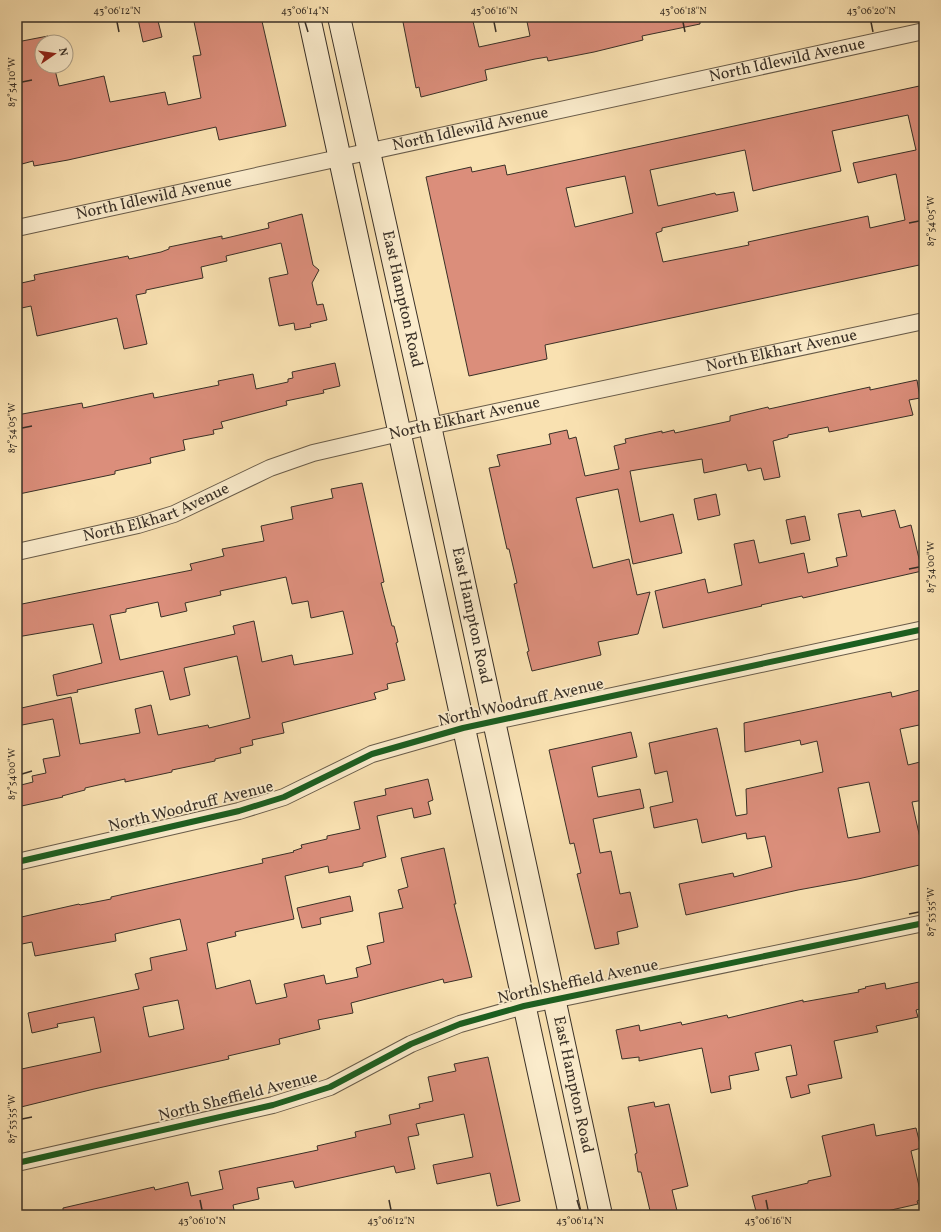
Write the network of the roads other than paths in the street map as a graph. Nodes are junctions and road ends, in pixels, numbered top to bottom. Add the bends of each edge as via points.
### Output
1 (309, 17) edge
2 (339, 17) edge
3 (924, 31) edge
4 (368, 150) junction
5 (339, 157) junction
6 (17, 228) edge
7 (924, 321) edge
8 (430, 426) junction
9 (399, 433) junction
10 (17, 552) edge
11 (924, 628) edge
12 (493, 722) junction
13 (463, 728) junction
14 (17, 862) edge
15 (924, 923) edge
16 (555, 999) junction
17 (524, 1006) junction
18 (17, 1163) edge
19 (570, 1215) edge
20 (601, 1215) edge

1 - 5 main road, East Hampton Road
2 - 4 main road, East Hampton Road
3 - 4 street, North Idlewild Avenue
4 - 5 street, North Idlewild Avenue
4 - 8 main road, East Hampton Road
5 - 6 street, North Idlewild Avenue
5 - 9 main road, East Hampton Road
7 - 8 street, North Elkhart Avenue
8 - 9 street, North Elkhart Avenue
8 - 12 main road, East Hampton Road
9 - 10 street, North Elkhart Avenue via 313,453 270,468 174,514 138,525
9 - 13 main road, East Hampton Road
11 - 12 street, North Woodruff Avenue
12 - 13 street, North Woodruff Avenue
12 - 16 main road, East Hampton Road
13 - 14 street, North Woodruff Avenue via 372,754 284,798 239,811
13 - 17 main road, East Hampton Road
15 - 16 street, North Sheffield Avenue
16 - 17 street, North Sheffield Avenue
16 - 20 main road, East Hampton Road
17 - 18 street, North Sheffield Avenue via 460,1024 411,1044 330,1087 272,1105
17 - 19 main road, East Hampton Road

